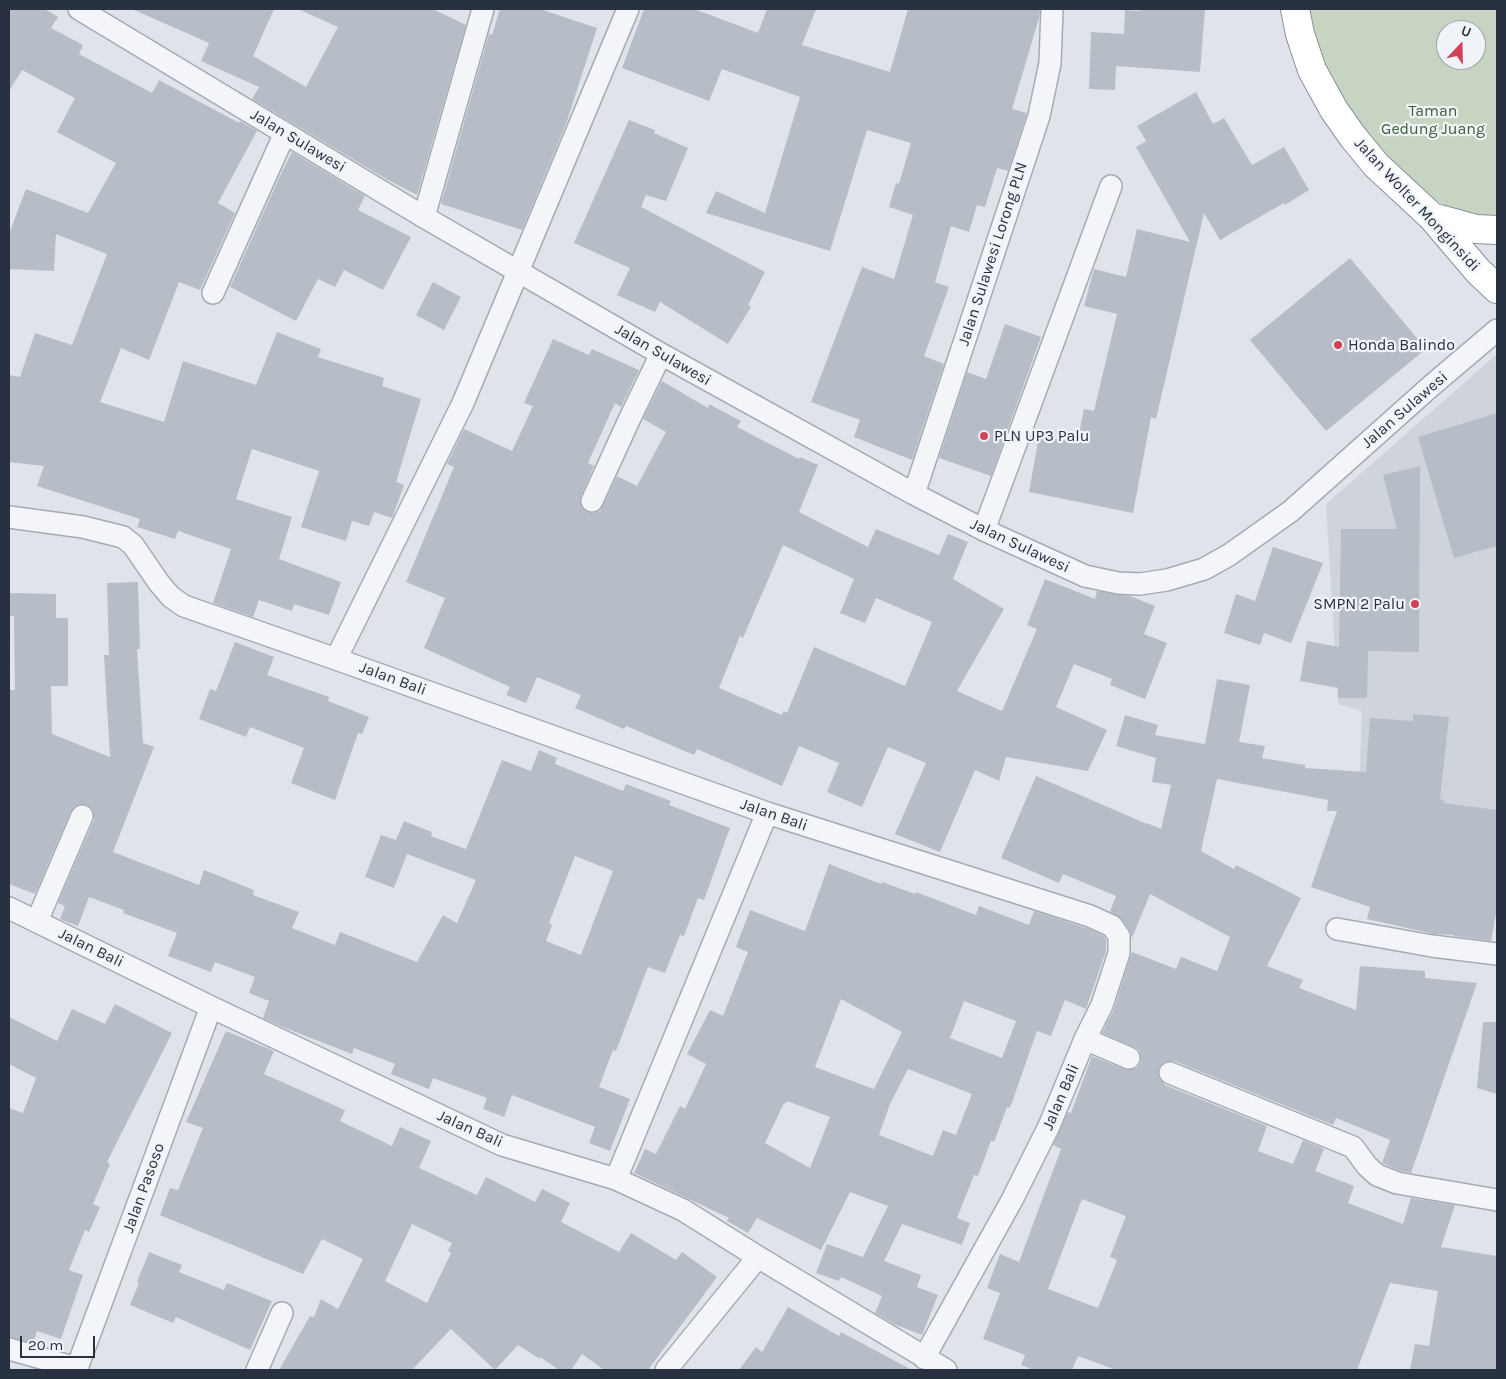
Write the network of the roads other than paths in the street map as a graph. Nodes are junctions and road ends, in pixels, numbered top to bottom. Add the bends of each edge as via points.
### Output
1 (79, 9) edge
2 (482, 9) edge
3 (628, 9) edge
4 (1052, 9) edge
5 (1295, 9) edge
6 (285, 133) junction
7 (1111, 186) dead end
8 (424, 217) junction
9 (1432, 217) junction
10 (1497, 230) edge
11 (518, 272) junction
12 (1497, 288) edge
13 (213, 294) dead end
14 (1497, 330) edge
15 (661, 354) junction
16 (914, 494) junction
17 (592, 501) dead end
18 (9, 517) edge
19 (984, 530) junction
20 (336, 659) junction
21 (767, 813) junction
22 (82, 816) dead end
23 (9, 908) edge
24 (37, 921) junction
25 (1337, 929) dead end
26 (1497, 954) edge
27 (211, 1007) junction
28 (1085, 1039) junction
29 (1129, 1058) dead end
30 (1170, 1073) dead end
31 (616, 1179) junction
32 (1497, 1200) edge
33 (758, 1257) junction
34 (282, 1313) dead end
35 (9, 1349) edge
36 (924, 1358) junction
37 (79, 1370) edge
38 (257, 1370) edge
39 (666, 1370) edge
40 (946, 1370) edge

1 - 6 street, Jalan Sulawesi
2 - 8 street
3 - 11 street
4 - 16 street, Jalan Sulawesi Lorong PLN via 1050,63 1038,116
5 - 9 highway, Jalan Wolter Monginsidi via 1312,70 1334,110 1376,165
6 - 8 street, Jalan Sulawesi
6 - 13 street
7 - 19 street
8 - 11 street, Jalan Sulawesi
9 - 10 highway via 1476,229
9 - 12 highway, Jalan Wolter Monginsidi via 1478,271
11 - 15 street, Jalan Sulawesi
11 - 20 street via 463,403
14 - 19 street, Jalan Sulawesi via 1291,511 1204,569 1167,580 1118,583 1084,576
15 - 16 street, Jalan Sulawesi
15 - 17 street
16 - 19 street, Jalan Sulawesi
18 - 20 street, Jalan Bali via 83,527 123,537 171,597 184,606
20 - 21 street, Jalan Bali
21 - 28 street, Jalan Bali via 1090,916 1112,926 1119,936 1119,953 1102,1005
21 - 31 street
22 - 24 street
23 - 24 street, Jalan Bali
24 - 27 street, Jalan Bali
25 - 26 street via 1423,945
27 - 31 street, Jalan Bali via 502,1145
27 - 37 street, Jalan Pasoso
28 - 29 street
28 - 36 street, Jalan Bali via 1049,1126 1012,1200
30 - 32 street via 1353,1147 1366,1166 1377,1175 1397,1183
31 - 33 street, Jalan Bali via 683,1210
33 - 36 street, Jalan Bali
33 - 39 street
34 - 38 street
35 - 37 street, Jalan Pasoso
36 - 40 street, Jalan Bali

